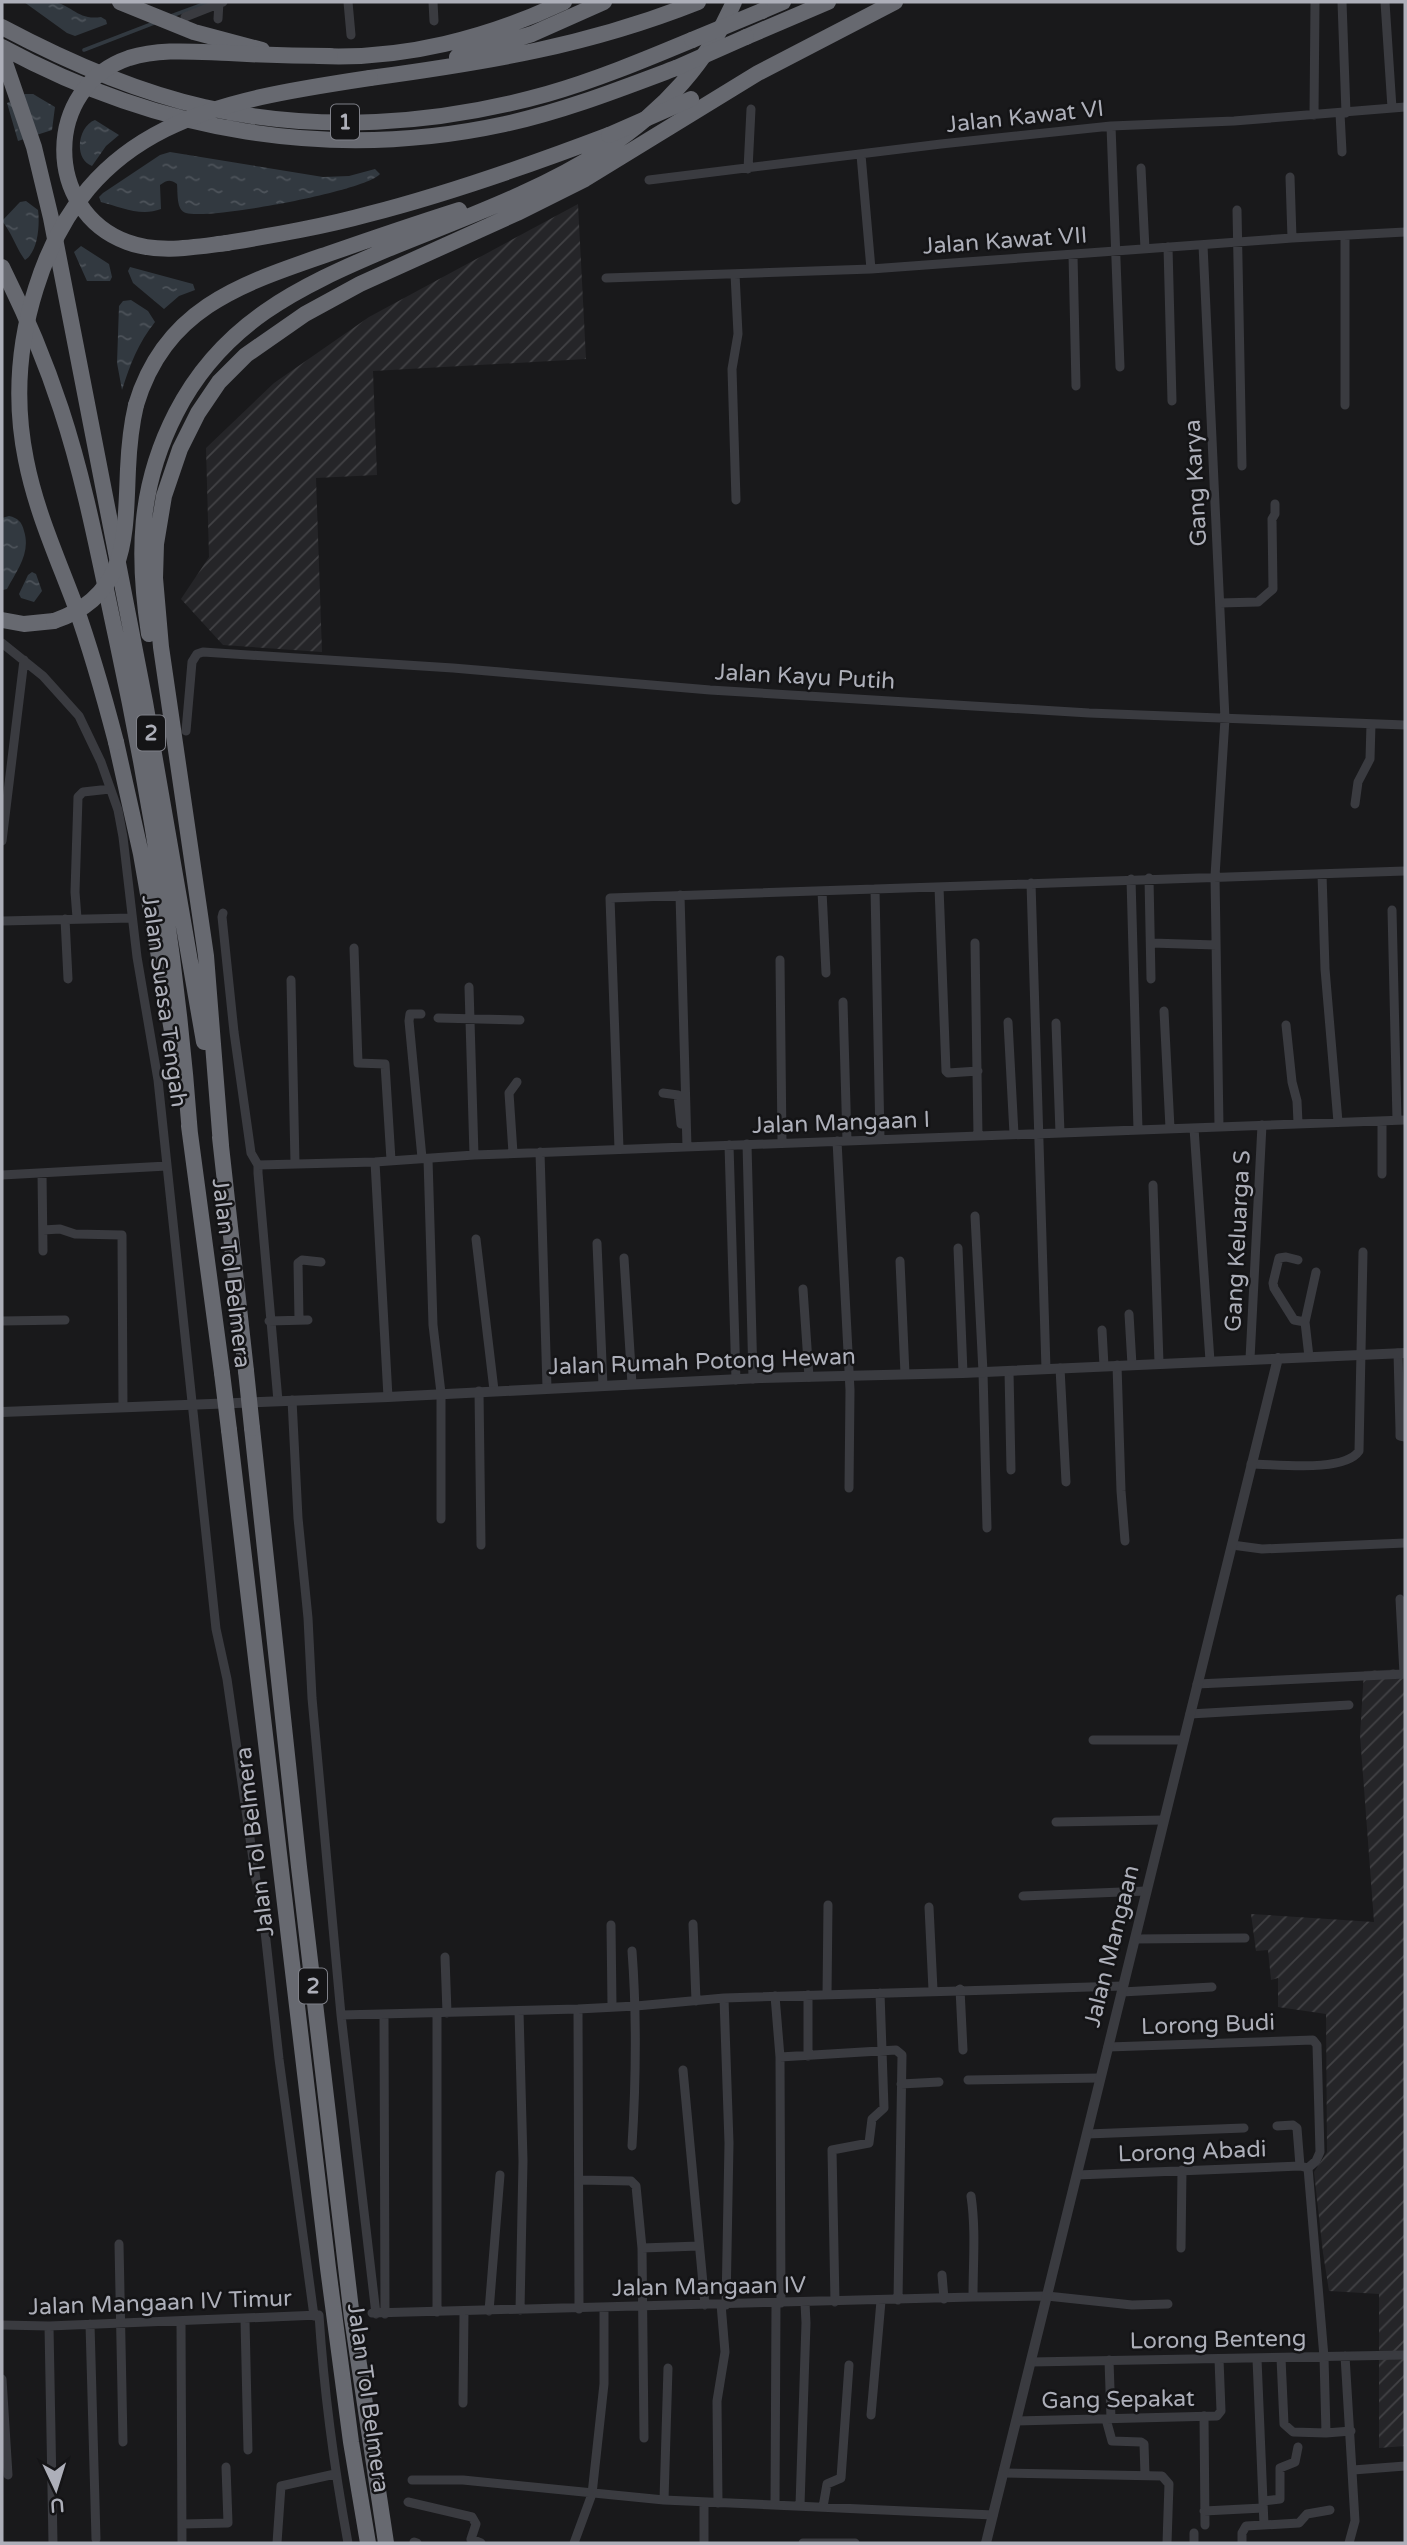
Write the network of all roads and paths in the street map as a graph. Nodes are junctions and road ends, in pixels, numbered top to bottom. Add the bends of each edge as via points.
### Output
1 (120, 2) edge
2 (220, 2) edge
3 (348, 2) edge
4 (433, 2) edge
5 (564, 2) edge
6 (604, 2) edge
7 (698, 2) edge
8 (734, 2) edge
9 (783, 2) edge
10 (828, 2) edge
11 (894, 2) edge
12 (1315, 2) edge
13 (1342, 2) edge
14 (1385, 2) edge
15 (185, 17) dead end
16 (218, 19) dead end
17 (435, 21) dead end
18 (2, 27) edge
19 (351, 35) dead end
20 (2, 47) edge
21 (2, 54) edge
22 (330, 56) junction
23 (370, 78) junction
24 (691, 106) junction
25 (1405, 107) edge
26 (1392, 108) junction
27 (751, 109) dead end
28 (1343, 113) junction
29 (1314, 115) junction
30 (1111, 126) junction
31 (609, 141) junction
32 (1342, 152) dead end
33 (861, 156) junction
34 (1141, 168) dead end
35 (748, 169) junction
36 (1290, 177) dead end
37 (649, 180) dead end
38 (1237, 210) dead end
39 (1405, 232) edge
40 (1345, 236) junction
41 (1292, 238) junction
42 (1238, 243) junction
43 (1203, 245) junction
44 (1168, 247) junction
45 (1145, 248) junction
46 (1115, 251) junction
47 (1073, 255) junction
48 (2, 267) edge
49 (871, 269) junction
50 (735, 274) junction
51 (606, 278) dead end
52 (1120, 368) dead end
53 (1076, 386) dead end
54 (1172, 401) dead end
55 (1345, 405) dead end
56 (1242, 466) dead end
57 (736, 500) dead end
58 (1275, 504) dead end
59 (1220, 603) junction
60 (2, 620) edge
61 (2, 643) edge
62 (24, 660) junction
63 (1226, 719) junction
64 (1371, 723) junction
65 (1405, 724) edge
66 (186, 731) dead end
67 (110, 789) junction
68 (1355, 804) dead end
69 (2, 841) edge
70 (193, 864) junction
71 (1405, 871) edge
72 (1322, 874) junction
73 (1215, 876) junction
74 (1149, 878) junction
75 (1131, 879) junction
76 (1031, 883) junction
77 (939, 887) junction
78 (874, 889) junction
79 (822, 891) junction
80 (680, 895) junction
81 (1392, 910) dead end
82 (223, 913) dead end
83 (77, 918) junction
84 (132, 918) junction
85 (65, 919) junction
86 (2, 921) edge
87 (975, 943) dead end
88 (1216, 945) junction
89 (1151, 947) junction
90 (354, 948) dead end
91 (1133, 950) junction
92 (780, 960) dead end
93 (827, 973) dead end
94 (68, 979) dead end
95 (1151, 979) dead end
96 (291, 980) dead end
97 (469, 988) dead end
98 (843, 1002) dead end
99 (1164, 1011) dead end
100 (421, 1014) dead end
101 (438, 1018) dead end
102 (470, 1020) junction
103 (520, 1020) dead end
104 (1008, 1022) dead end
105 (1056, 1023) dead end
106 (1286, 1025) dead end
107 (978, 1071) junction
108 (517, 1082) dead end
109 (663, 1093) dead end
110 (1401, 1120) edge
111 (1382, 1121) junction
112 (1338, 1122) junction
113 (1298, 1123) junction
114 (1262, 1125) junction
115 (1219, 1127) junction
116 (1194, 1128) junction
117 (1170, 1129) junction
118 (1138, 1130) junction
119 (1041, 1133) junction
120 (1060, 1133) junction
121 (190, 1134) junction
122 (1014, 1134) junction
123 (978, 1136) junction
124 (880, 1139) junction
125 (842, 1141) junction
126 (782, 1143) junction
127 (747, 1144) junction
128 (221, 1145) junction
129 (729, 1145) junction
130 (685, 1147) junction
131 (619, 1149) junction
132 (540, 1152) junction
133 (513, 1153) junction
134 (474, 1155) junction
135 (425, 1159) junction
136 (391, 1160) junction
137 (375, 1162) junction
138 (295, 1163) junction
139 (258, 1165) junction
140 (167, 1166) junction
141 (42, 1173) junction
142 (1382, 1174) dead end
143 (2, 1175) edge
144 (1153, 1185) dead end
145 (975, 1216) dead end
146 (43, 1230) junction
147 (476, 1238) dead end
148 (597, 1243) dead end
149 (958, 1248) dead end
150 (43, 1251) dead end
151 (1363, 1252) dead end
152 (624, 1258) dead end
153 (1298, 1259) dead end
154 (900, 1261) dead end
155 (321, 1262) dead end
156 (1316, 1272) dead end
157 (803, 1289) dead end
158 (979, 1304) junction
159 (960, 1305) junction
160 (1129, 1314) dead end
161 (65, 1320) dead end
162 (2, 1321) edge
163 (269, 1321) junction
164 (1305, 1322) junction
165 (1102, 1330) dead end
166 (1402, 1353) edge
167 (1360, 1355) junction
168 (1309, 1357) junction
169 (1278, 1358) junction
170 (1250, 1359) junction
171 (1210, 1361) junction
172 (1159, 1363) junction
173 (1132, 1364) junction
174 (1117, 1365) junction
175 (1104, 1366) junction
176 (1060, 1368) junction
177 (1046, 1369) junction
178 (1009, 1371) junction
179 (983, 1372) junction
180 (963, 1373) junction
181 (905, 1374) junction
182 (850, 1375) junction
183 (809, 1377) junction
184 (752, 1379) junction
185 (736, 1380) junction
186 (632, 1384) junction
187 (603, 1386) junction
188 (547, 1388) junction
189 (494, 1390) junction
190 (479, 1391) junction
191 (441, 1393) junction
192 (388, 1397) junction
193 (292, 1400) junction
194 (278, 1401) junction
195 (190, 1405) junction
196 (123, 1406) junction
197 (2, 1412) edge
198 (1405, 1437) edge
199 (1251, 1464) junction
200 (1010, 1470) dead end
201 (1066, 1482) dead end
202 (849, 1488) dead end
203 (441, 1519) dead end
204 (987, 1528) dead end
205 (1125, 1541) dead end
206 (1405, 1544) edge
207 (481, 1545) dead end
208 (1232, 1545) junction
209 (1400, 1599) dead end
210 (1405, 1674) edge
211 (1197, 1684) junction
212 (1349, 1705) dead end
213 (1190, 1714) junction
214 (1093, 1740) dead end
215 (1184, 1740) junction
216 (1164, 1820) junction
217 (1056, 1822) dead end
218 (1146, 1891) junction
219 (1023, 1896) dead end
220 (828, 1905) dead end
221 (929, 1907) dead end
222 (693, 1924) dead end
223 (611, 1925) dead end
224 (1245, 1938) dead end
225 (1135, 1939) junction
226 (632, 1951) dead end
227 (445, 1958) dead end
228 (1212, 1987) dead end
229 (960, 1989) junction
230 (1122, 1989) junction
231 (933, 1990) junction
232 (880, 1993) junction
233 (808, 1995) junction
234 (827, 1995) junction
235 (775, 1996) junction
236 (724, 1998) junction
237 (696, 2000) junction
238 (612, 2006) junction
239 (636, 2006) junction
240 (578, 2009) junction
241 (519, 2011) junction
242 (442, 2014) junction
243 (341, 2015) junction
244 (384, 2015) junction
245 (1108, 2047) junction
246 (963, 2050) dead end
247 (882, 2051) junction
248 (808, 2056) junction
249 (780, 2057) junction
250 (683, 2070) dead end
251 (1100, 2078) junction
252 (968, 2080) dead end
253 (939, 2082) dead end
254 (901, 2087) junction
255 (884, 2108) junction
256 (1277, 2126) dead end
257 (1244, 2128) dead end
258 (1087, 2134) junction
259 (632, 2146) dead end
260 (1304, 2167) junction
261 (1182, 2170) junction
262 (500, 2175) dead end
263 (1077, 2175) junction
264 (579, 2180) junction
265 (971, 2196) dead end
266 (119, 2244) dead end
267 (699, 2246) junction
268 (642, 2248) junction
269 (1181, 2248) dead end
270 (942, 2275) dead end
271 (1047, 2296) junction
272 (973, 2297) junction
273 (944, 2299) junction
274 (898, 2300) junction
275 (881, 2301) junction
276 (835, 2302) junction
277 (778, 2303) junction
278 (805, 2303) junction
279 (1168, 2304) dead end
280 (705, 2305) junction
281 (724, 2305) junction
282 (642, 2307) junction
283 (604, 2308) junction
284 (579, 2309) junction
285 (520, 2310) junction
286 (489, 2311) junction
287 (437, 2312) junction
288 (464, 2312) junction
289 (378, 2314) junction
290 (317, 2316) junction
291 (245, 2320) junction
292 (181, 2322) junction
293 (122, 2323) junction
294 (90, 2324) junction
295 (2, 2325) edge
296 (49, 2326) junction
297 (1405, 2355) edge
298 (1345, 2356) junction
299 (1324, 2357) junction
300 (1281, 2358) junction
301 (1219, 2359) junction
302 (1257, 2359) junction
303 (1109, 2360) junction
304 (1031, 2362) junction
305 (849, 2365) dead end
306 (668, 2368) dead end
307 (2, 2379) edge
308 (463, 2403) dead end
309 (871, 2415) dead end
310 (1204, 2416) junction
311 (1109, 2419) junction
312 (1016, 2421) junction
313 (1351, 2431) junction
314 (1326, 2433) junction
315 (644, 2438) dead end
316 (123, 2442) dead end
317 (1298, 2447) dead end
318 (248, 2450) dead end
319 (1405, 2466) edge
320 (226, 2467) dead end
321 (1280, 2468) junction
322 (1262, 2469) junction
323 (1353, 2470) junction
324 (1003, 2473) junction
325 (335, 2474) junction
326 (8, 2475) dead end
327 (1145, 2475) junction
328 (412, 2480) dead end
329 (592, 2494) junction
330 (664, 2500) junction
331 (408, 2502) dead end
332 (704, 2502) junction
333 (718, 2503) junction
334 (775, 2505) junction
335 (800, 2505) junction
336 (1263, 2505) junction
337 (823, 2507) junction
338 (1330, 2510) dead end
339 (1205, 2511) junction
340 (993, 2515) junction
341 (183, 2524) junction
342 (1205, 2525) dead end
343 (1264, 2525) junction
344 (1194, 2533) dead end
345 (96, 2539) dead end
346 (53, 2543) edge
347 (182, 2543) edge
348 (277, 2543) edge
349 (348, 2543) edge
350 (368, 2543) edge
351 (386, 2543) edge
352 (481, 2543) edge
353 (574, 2543) edge
354 (704, 2543) edge
355 (803, 2543) edge
356 (823, 2543) edge
357 (855, 2543) edge
358 (986, 2543) edge
359 (1167, 2543) edge
360 (1194, 2543) edge
361 (1241, 2543) edge
362 (1349, 2543) edge

1 - 22 highway, bridge via 228,42 282,53
2 - 15 street
2 - 16 street
3 - 19 street
4 - 17 street
5 - 22 highway via 471,38 416,49
6 - 23 highway via 496,47
7 - 23 highway via 573,43
8 - 31 highway via 695,68 652,115
9 - 18 highway, 1, bridge via 595,78 515,102 444,116 357,123 260,116 194,104 120,81
10 - 20 highway, 1, bridge via 676,68 578,103 506,124 415,139 340,141 199,124 95,90
11 - 24 highway
12 - 29 street
13 - 28 street
14 - 26 street
21 - 128 highway, 2, bridge via 34,147 72,323 170,835
22 - 31 highway, bridge via 144,54 105,71 77,100 64,135 66,172 82,206 101,228 128,243 188,248 333,223
23 - 121 highway, bridge via 216,108 167,127 129,150 98,177 70,212 49,251 23,341 20,426 35,497 93,659 117,742
24 - 31 highway, bridge
24 - 70 highway via 585,179 360,284 284,327 219,382 173,465 156,544 161,646
25 - 26 street, Jalan Kawat VI
26 - 28 street, Jalan Kawat VI
27 - 35 street
28 - 29 street, Jalan Kawat VI
28 - 32 street
29 - 30 street, Jalan Kawat VI
30 - 33 street, Jalan Kawat VI
30 - 46 street
31 - 60 highway, bridge via 575,166 259,278 204,307 162,349 143,382 131,428 125,534 110,579 92,602 68,617 39,624
31 - 70 highway via 575,169 539,187 290,294 225,344 180,405 150,479 141,566 151,644
33 - 35 street, Jalan Kawat VI
33 - 49 street
34 - 45 street
35 - 37 street, Jalan Kawat VI
36 - 41 street
38 - 42 street
39 - 40 street, Jalan Kawat VII
40 - 41 street, Jalan Kawat VII
40 - 55 street
41 - 42 street, Jalan Kawat VII
42 - 43 street, Jalan Kawat VII
42 - 56 street
43 - 44 street, Jalan Kawat VII
43 - 59 street, Gang Karya
44 - 45 street, Jalan Kawat VII
44 - 54 street
45 - 46 street, Jalan Kawat VII
46 - 47 street, Jalan Kawat VII
46 - 52 street
47 - 49 street, Jalan Kawat VII
47 - 53 street
48 - 121 highway, 2 via 48,371 85,491 162,882 177,983
49 - 50 street, Jalan Kawat VII
50 - 51 street, Jalan Kawat VII
50 - 57 street
58 - 59 street via 1273,589 1258,602
59 - 63 street, Gang Karya
61 - 62 street, Jalan Suasa Tengah
62 - 67 street, Jalan Suasa Tengah via 79,716
62 - 69 street
63 - 64 street, Jalan Kayu Putih
63 - 66 street, Jalan Kayu Putih via 710,690 203,652 192,662
63 - 73 street, Gang Karya
64 - 65 street, Jalan Kayu Putih
64 - 68 street via 1370,760 1358,782
67 - 83 street via 83,792 78,797
67 - 84 street, Jalan Suasa Tengah via 123,837
70 - 128 highway via 206,956
71 - 72 street
72 - 73 street
72 - 112 street
73 - 74 street
73 - 88 street, Gang Karya
74 - 75 street
74 - 89 street
75 - 76 street
75 - 91 street
76 - 77 street
76 - 119 street
77 - 78 street
77 - 107 street via 946,1071
78 - 79 street
78 - 124 street
79 - 80 street
79 - 93 street
80 - 130 street
80 - 131 street via 610,898
81 - 110 street
82 - 139 street via 233,1032 251,1153
83 - 84 street
83 - 85 street
84 - 140 street, Jalan Suasa Tengah
85 - 86 street
85 - 94 street
87 - 107 street
88 - 89 street
88 - 115 street, Gang Karya
89 - 91 street
89 - 95 street
90 - 136 street via 358,1063 385,1065
91 - 118 street
92 - 126 street
96 - 138 street
97 - 102 street
98 - 125 street
99 - 117 street
100 - 135 street via 410,1014 409,1021
101 - 102 street
102 - 103 street
102 - 134 street
104 - 122 street
105 - 120 street
106 - 113 street
107 - 123 street
108 - 133 street via 509,1093
109 - 130 street via 675,1093 679,1098
110 - 111 street, Jalan Mangaan I
111 - 112 street, Jalan Mangaan I
111 - 142 street
112 - 113 street, Jalan Mangaan I
113 - 114 street, Jalan Mangaan I
114 - 115 street, Jalan Mangaan I
114 - 170 street, Gang Keluarga S
115 - 116 street, Jalan Mangaan I
116 - 117 street, Jalan Mangaan I
116 - 171 street
117 - 118 street, Jalan Mangaan I
118 - 120 street, Jalan Mangaan I
119 - 120 street, Jalan Mangaan I
119 - 122 street, Jalan Mangaan I
119 - 177 street
121 - 350 highway, Jalan Tol Belmera / 2, bridge via 328,2269
122 - 123 street, Jalan Mangaan I
123 - 124 street, Jalan Mangaan I
124 - 125 street, Jalan Mangaan I
125 - 126 street, Jalan Mangaan I
125 - 182 street
126 - 127 street, Jalan Mangaan I
127 - 129 street, Jalan Mangaan I
127 - 184 street
128 - 351 highway, Jalan Tol Belmera / 2, bridge via 352,2318
129 - 130 street, Jalan Mangaan I
129 - 185 street
130 - 131 street, Jalan Mangaan I
131 - 132 street, Jalan Mangaan I
132 - 133 street, Jalan Mangaan I
132 - 188 street
133 - 134 street, Jalan Mangaan I
134 - 135 street, Jalan Mangaan I
135 - 136 street, Jalan Mangaan I
135 - 191 street
136 - 137 street, Jalan Mangaan I
137 - 138 street, Jalan Mangaan I
137 - 192 street
138 - 139 street, Jalan Mangaan I
139 - 163 street
140 - 141 street
140 - 195 street, Jalan Suasa Tengah
141 - 143 street
141 - 146 street
144 - 172 street
145 - 158 street
146 - 150 street
146 - 196 street via 122,1235
147 - 189 street
148 - 187 street
149 - 159 street
151 - 167 street
152 - 186 street
153 - 164 street via 1279,1258 1273,1283 1294,1320
154 - 181 street
155 - 163 street via 298,1263 303,1320
156 - 164 street
157 - 183 street
158 - 159 street
158 - 179 street
159 - 180 street
160 - 173 street
161 - 162 street
163 - 194 street
164 - 168 street
165 - 175 street
166 - 167 street, Jalan Rumah Potong Hewan
166 - 198 street via 1400,1436
167 - 168 street, Jalan Rumah Potong Hewan
167 - 199 street via 1361,1447 1356,1456 1329,1465
168 - 169 street, Jalan Rumah Potong Hewan
169 - 170 street, Jalan Rumah Potong Hewan
169 - 199 street, Jalan Mangaan
170 - 171 street, Jalan Rumah Potong Hewan
171 - 172 street, Jalan Rumah Potong Hewan
172 - 173 street, Jalan Rumah Potong Hewan
173 - 174 street, Jalan Rumah Potong Hewan
174 - 175 street, Jalan Rumah Potong Hewan
174 - 205 street
175 - 176 street, Jalan Rumah Potong Hewan
176 - 177 street, Jalan Rumah Potong Hewan
176 - 201 street
177 - 178 street, Jalan Rumah Potong Hewan
178 - 179 street, Jalan Rumah Potong Hewan
178 - 200 street
179 - 180 street, Jalan Rumah Potong Hewan
179 - 204 street
180 - 181 street, Jalan Rumah Potong Hewan
181 - 182 street, Jalan Rumah Potong Hewan
182 - 183 street, Jalan Rumah Potong Hewan
182 - 202 street
183 - 184 street, Jalan Rumah Potong Hewan
184 - 185 street, Jalan Rumah Potong Hewan
185 - 186 street, Jalan Rumah Potong Hewan
186 - 187 street, Jalan Rumah Potong Hewan
187 - 188 street, Jalan Rumah Potong Hewan
188 - 189 street, Jalan Rumah Potong Hewan
189 - 190 street, Jalan Rumah Potong Hewan
190 - 191 street, Jalan Rumah Potong Hewan
190 - 207 street
191 - 192 street, Jalan Rumah Potong Hewan
191 - 203 street
192 - 193 street, Jalan Rumah Potong Hewan
193 - 194 street, Jalan Rumah Potong Hewan
193 - 243 street via 312,1698
194 - 195 street, Jalan Rumah Potong Hewan
195 - 196 street, Jalan Rumah Potong Hewan
195 - 290 street, Jalan Suasa Tengah via 216,1629 262,1904
196 - 197 street, Jalan Rumah Potong Hewan
199 - 208 street, Jalan Mangaan
206 - 208 street via 1262,1549
208 - 211 street, Jalan Mangaan
209 - 210 street
210 - 211 street
211 - 213 street, Jalan Mangaan
212 - 213 street
213 - 215 street, Jalan Mangaan
214 - 215 street
215 - 216 street, Jalan Mangaan
216 - 217 street
216 - 218 street, Jalan Mangaan
218 - 219 street
218 - 225 street, Jalan Mangaan
220 - 234 street
221 - 231 street
222 - 237 street
223 - 238 street
224 - 225 street
225 - 230 street, Jalan Mangaan
226 - 239 street
227 - 242 street
228 - 230 street
229 - 230 street
229 - 231 street
229 - 246 street
230 - 245 street, Jalan Mangaan
231 - 232 street
232 - 234 street
232 - 247 street
233 - 234 street
233 - 235 street
233 - 248 street
235 - 236 street
235 - 249 street
236 - 237 street
236 - 281 street via 729,2143
237 - 239 street
238 - 239 street
238 - 240 street
239 - 259 street
240 - 241 street
240 - 264 street
241 - 242 street
241 - 285 street
242 - 244 street
242 - 287 street
243 - 244 street
243 - 289 street
244 - 289 street
245 - 251 street, Jalan Mangaan
245 - 260 street, Lorong Budi via 1310,2039 1318,2045 1320,2152 1316,2161
247 - 248 street
247 - 254 street via 902,2054
247 - 255 street
248 - 249 street
249 - 277 street
250 - 267 street
251 - 252 street
251 - 258 street, Jalan Mangaan
253 - 254 street
254 - 255 street
254 - 274 street
255 - 276 street via 872,2119 869,2143 832,2150
256 - 260 street via 1297,2128
257 - 258 street
258 - 263 street, Jalan Mangaan
260 - 261 street, Lorong Abadi
260 - 299 street
261 - 263 street, Lorong Abadi
261 - 269 street
262 - 286 street
263 - 271 street, Jalan Mangaan
264 - 268 street via 634,2183
264 - 284 street
265 - 272 street via 976,2244
266 - 293 street
267 - 268 street
267 - 280 street
268 - 282 street
270 - 273 street
271 - 272 street, Jalan Mangaan IV
271 - 279 street, Jalan Mangaan IV
271 - 304 street, Jalan Mangaan
272 - 273 street, Jalan Mangaan IV
273 - 274 street, Jalan Mangaan IV
274 - 275 street, Jalan Mangaan IV
275 - 276 street, Jalan Mangaan IV
275 - 309 street
276 - 278 street, Jalan Mangaan IV
277 - 278 street, Jalan Mangaan IV
277 - 281 street, Jalan Mangaan IV
277 - 334 street
278 - 335 street
280 - 281 street, Jalan Mangaan IV
280 - 282 street, Jalan Mangaan IV
281 - 333 street via 725,2352 717,2401
282 - 283 street, Jalan Mangaan IV
282 - 315 street
283 - 284 street, Jalan Mangaan IV
283 - 329 street via 604,2384
284 - 285 street, Jalan Mangaan IV
285 - 286 street, Jalan Mangaan IV
286 - 288 street, Jalan Mangaan IV
287 - 288 street, Jalan Mangaan IV
287 - 289 street, Jalan Mangaan IV
288 - 308 street
290 - 291 street, Jalan Mangaan IV Timur
290 - 325 street, Jalan Suasa Tengah
291 - 292 street, Jalan Mangaan IV Timur
291 - 318 street
292 - 293 street, Jalan Mangaan IV Timur
292 - 341 street
293 - 294 street, Jalan Mangaan IV Timur
293 - 316 street
294 - 296 street, Jalan Mangaan IV Timur
294 - 345 street
295 - 296 street, Jalan Mangaan IV Timur
296 - 346 street
297 - 298 street, Lorong Benteng
298 - 299 street, Lorong Benteng
298 - 313 street
299 - 300 street, Lorong Benteng
299 - 314 street
300 - 302 street, Lorong Benteng
300 - 314 street via 1284,2424 1293,2432
301 - 302 street, Lorong Benteng
301 - 303 street, Lorong Benteng
301 - 310 street, Gang Sepakat via 1219,2414
302 - 322 street
303 - 304 street, Lorong Benteng
303 - 311 street
304 - 312 street, Jalan Mangaan
305 - 337 street via 841,2478 827,2484
306 - 330 street
307 - 326 street
310 - 311 street, Gang Sepakat
310 - 339 street
311 - 312 street, Gang Sepakat
311 - 327 street via 1112,2441 1144,2444
312 - 324 street, Jalan Mangaan
313 - 314 street
313 - 323 street
317 - 321 street via 1295,2462
319 - 323 street
320 - 341 street via 228,2523
321 - 322 street
321 - 336 street via 1280,2499
322 - 336 street
323 - 362 street via 1355,2521
324 - 327 street
324 - 340 street, Jalan Mangaan
325 - 348 street via 281,2486
325 - 349 street, Jalan Suasa Tengah
327 - 359 street via 1162,2476 1169,2484
328 - 329 street via 463,2480
329 - 330 street
329 - 353 street
330 - 332 street
331 - 352 street via 472,2517 471,2539
332 - 333 street
332 - 354 street
333 - 334 street
334 - 335 street
335 - 337 street
336 - 339 street
336 - 343 street
337 - 340 street
338 - 343 street via 1307,2514 1299,2523
339 - 342 street
340 - 358 street, Jalan Mangaan
341 - 347 street
343 - 361 street via 1246,2526
344 - 360 street
355 - 356 street
356 - 357 street

